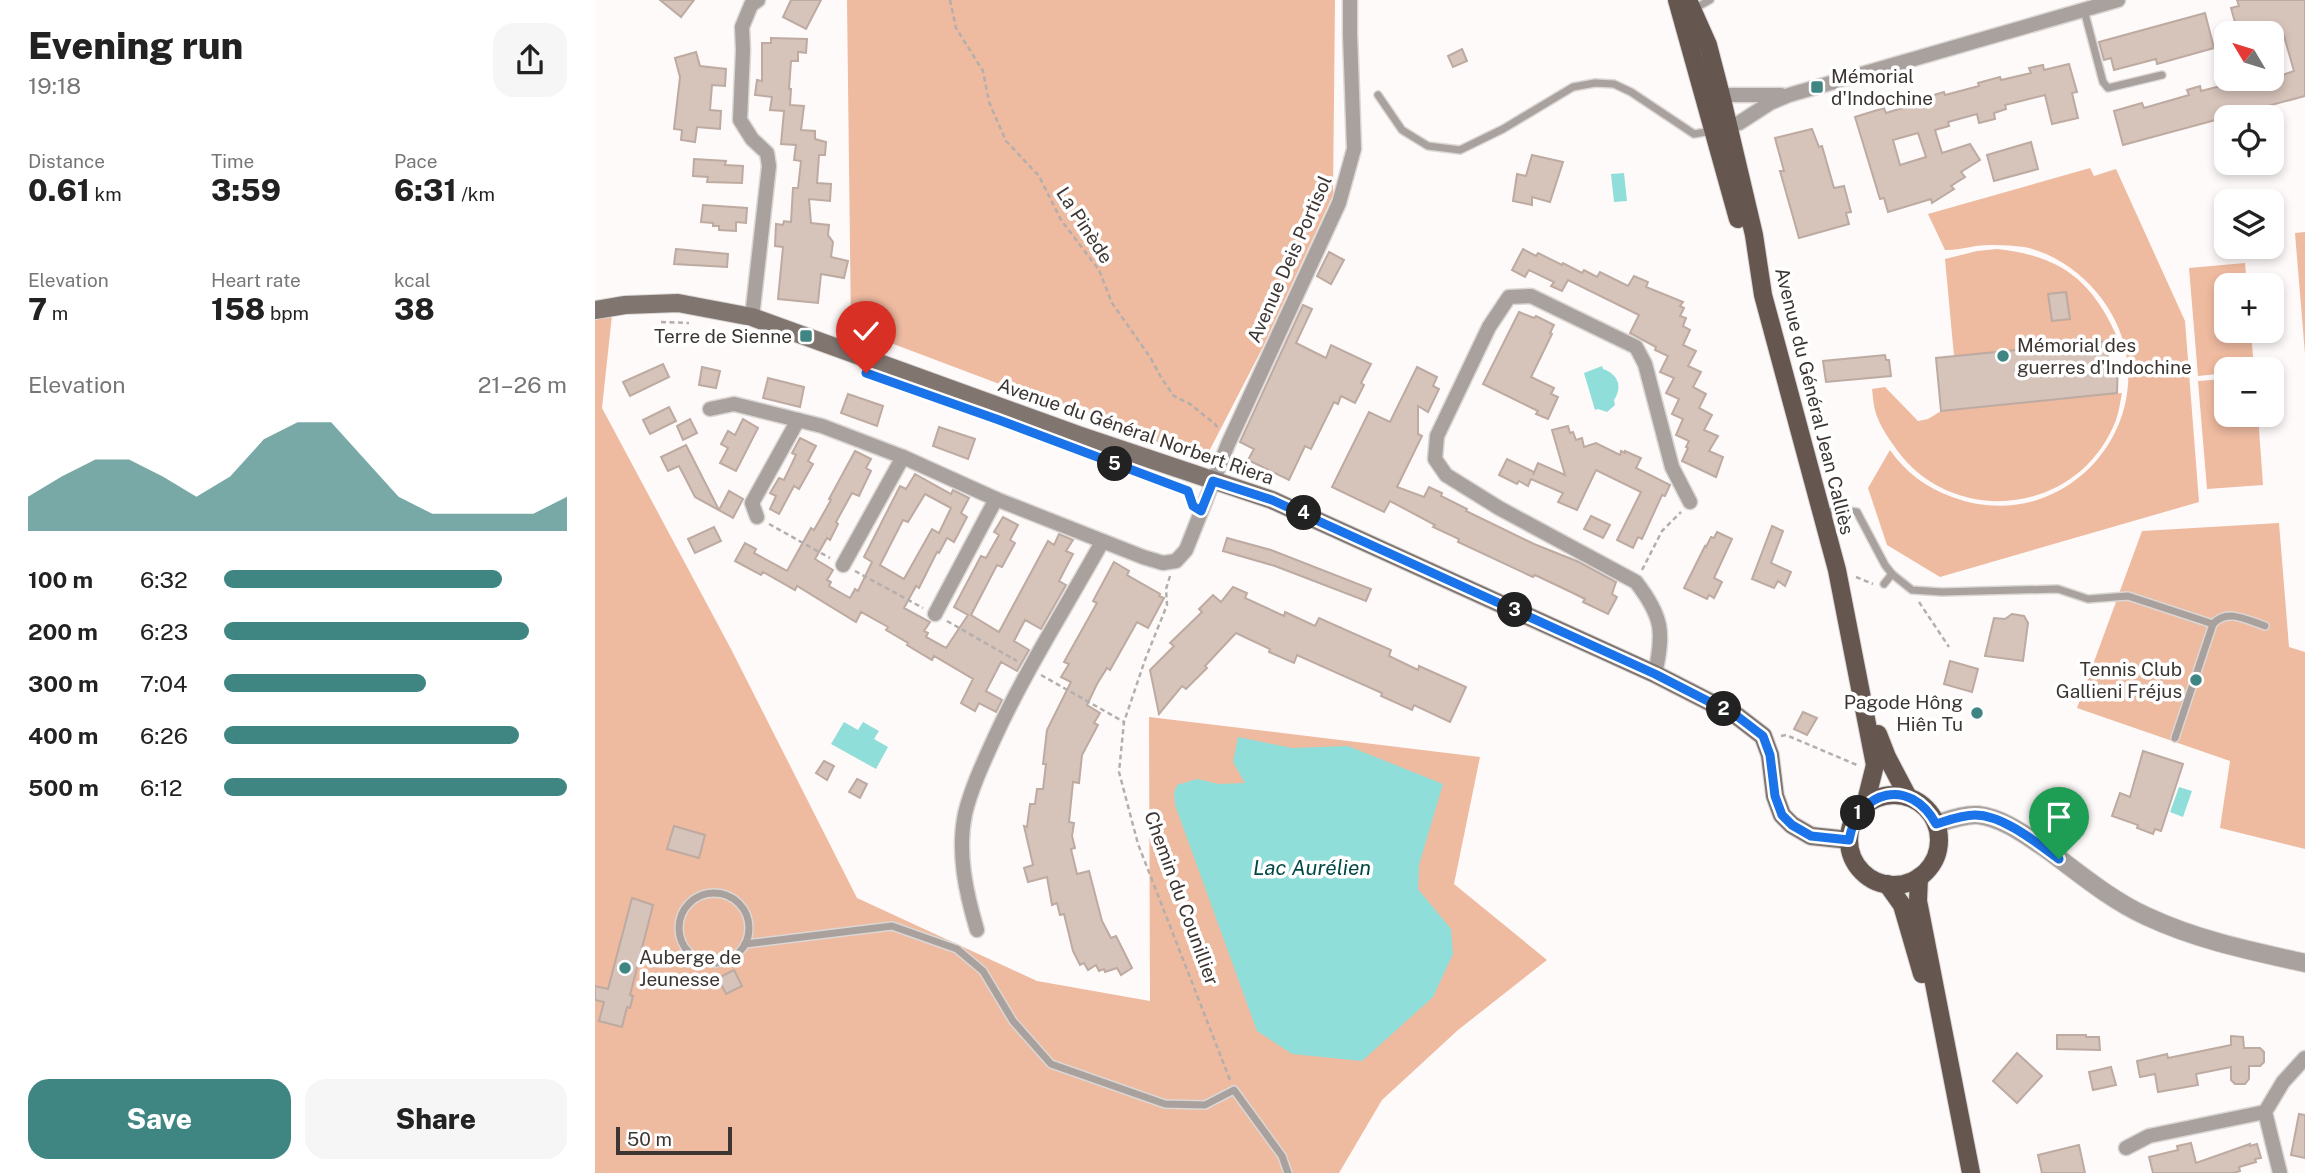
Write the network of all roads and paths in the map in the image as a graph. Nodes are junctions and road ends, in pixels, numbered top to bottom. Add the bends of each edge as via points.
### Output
1 (758, 0) edge
2 (950, 0) edge
3 (1350, 0) edge
4 (1710, 0) edge
5 (2118, 0) edge
6 (1684, 5) edge
7 (2083, 10) junction
8 (2162, 75) dead end
9 (1378, 95) dead end
10 (1790, 95) junction
11 (1714, 102) junction
12 (1721, 128) junction
13 (595, 310) edge
14 (752, 317) junction
15 (661, 322) dead end
16 (698, 325) dead end
17 (710, 409) dead end
18 (798, 420) junction
19 (1228, 444) junction
20 (903, 457) junction
21 (1213, 481) junction
22 (996, 499) junction
23 (1691, 502) joint
24 (1822, 513) junction
25 (757, 517) dead end
26 (1103, 542) junction
27 (1175, 561) junction
28 (843, 565) dead end
29 (1892, 574) junction
30 (1853, 576) dead end
31 (1863, 580) dead end
32 (1636, 582) junction
33 (1884, 584) dead end
34 (1912, 590) junction
35 (935, 614) dead end
36 (2213, 624) junction
37 (2265, 626) dead end
38 (1949, 647) dead end
39 (1655, 674) junction
40 (1859, 687) junction
41 (1763, 736) junction
42 (2175, 738) dead end
43 (1857, 765) dead end
44 (1908, 797) junction
45 (1865, 805) junction
46 (1936, 824) junction
47 (1849, 840) junction
48 (1919, 877) junction
49 (1887, 884) junction
50 (977, 930) dead end
51 (745, 944) junction
52 (2305, 963) edge
53 (2305, 1058) edge
54 (1234, 1090) junction
55 (1954, 1092) junction
56 (2265, 1112) junction
57 (2126, 1148) dead end
58 (1288, 1173) edge
59 (1971, 1173) edge
60 (2280, 1173) edge

1 - 14 street via 742,27 740,120 767,153 769,166
2 - 19 path, La Pinède via 957,28 983,71 989,102 1006,141 1039,176 1061,220 1099,270 1111,303 1174,396 1215,424
3 - 19 street, Avenue Deis Portisol via 1354,149 1339,203
4 - 6 lane
5 - 7 street
6 - 11 main road, Avenue du Général Jean Calliès
7 - 8 lane via 2108,88
7 - 10 street
9 - 12 lane via 1402,131 1428,145 1460,150 1573,87 1595,83 1614,84 1632,92 1694,134
10 - 11 street via 1729,95
10 - 12 street
11 - 12 main road, Avenue du Général Jean Calliès
12 - 24 main road, Avenue du Général Jean Calliès via 1743,238
13 - 14 main road, Avenue du Général Norbert Riera via 677,303
14 - 21 main road, Avenue du Général Norbert Riera
15 - 16 path
17 - 18 street via 734,404
18 - 20 street
18 - 25 street via 752,503
19 - 21 street, Avenue Deis Portisol
20 - 22 street
20 - 28 street
21 - 27 street via 1186,550
21 - 39 main road, Avenue du Général Norbert Riera via 1327,523
22 - 26 street
22 - 35 street
23 - 32 path via 1662,531
23 - 32 street via 1672,467 1645,364 1636,347 1531,296 1509,297 1489,327 1437,436 1435,459 1446,475 1499,508
24 - 29 lane via 1857,512
24 - 40 main road, Avenue du Général Jean Calliès
26 - 27 street via 1163,563
26 - 50 street via 1008,709 965,815 962,862
27 - 54 path, Chemin du Counillier via 1166,589 1167,605 1124,722 1119,772 1137,844
29 - 33 lane
29 - 34 lane
30 - 31 path
32 - 39 street via 1660,623
34 - 36 lane via 2058,589 2088,598 2128,596
34 - 38 path
36 - 37 lane via 2219,617 2232,615
36 - 42 lane
39 - 41 main road, Avenue du Général Norbert Riera via 1737,716
40 - 44 main road, Avenue du Général Jean Calliès
40 - 45 main road, Avenue du Général Jean Calliès via 1875,765
41 - 43 path via 1786,735
41 - 47 main road via 1782,815 1811,836
44 - 45 main road via 1893,794
44 - 46 main road via 1930,812
45 - 47 main road via 1851,825
46 - 48 main road via 1937,853
46 - 52 street via 1977,815 1998,820 2146,916 2213,942
47 - 49 main road via 1863,872
48 - 49 main road
48 - 55 main road via 1918,901
49 - 55 main road via 1902,905
51 - 51 lane via 749,922 745,911 729,896 706,894 687,906 680,928 695,957 728,960
51 - 54 lane via 892,926 957,949 983,971 1013,1021 1051,1064 1165,1104 1205,1105
53 - 56 street
54 - 58 lane via 1282,1156
55 - 59 main road
56 - 57 street via 2149,1136
56 - 60 street

